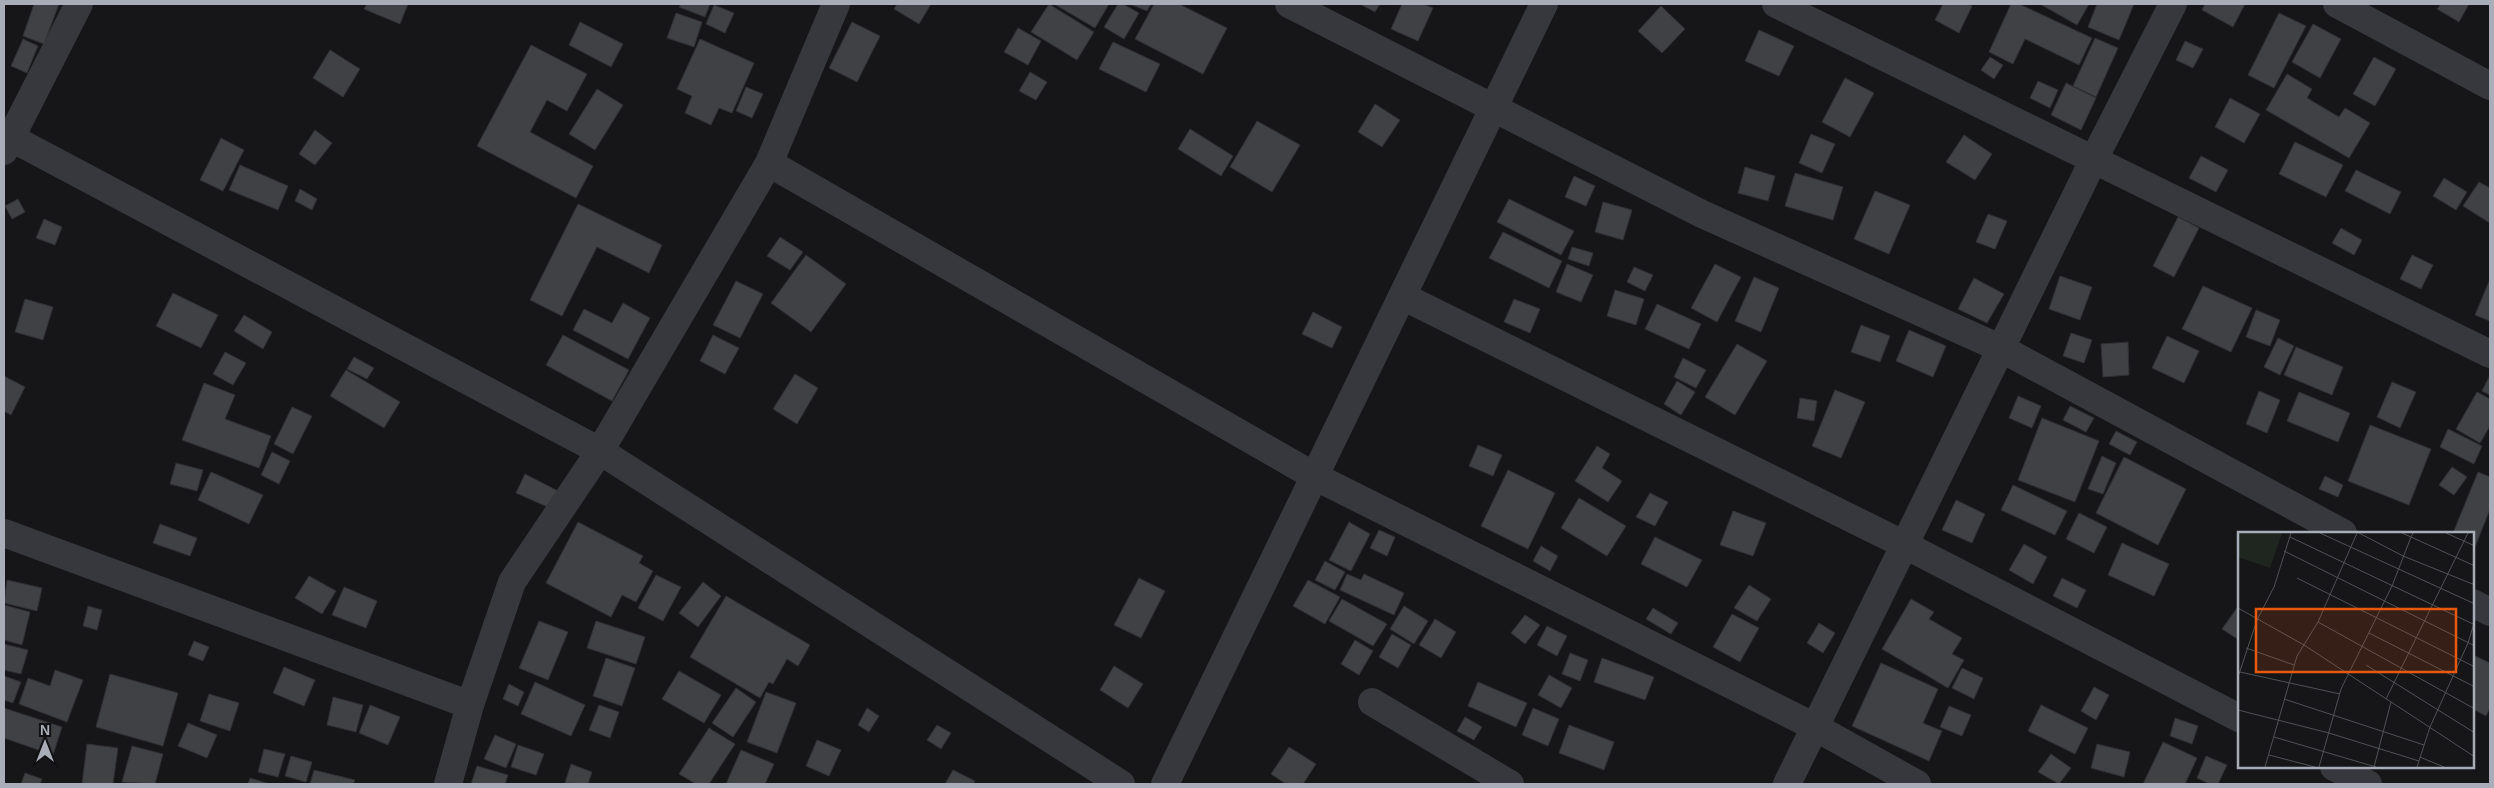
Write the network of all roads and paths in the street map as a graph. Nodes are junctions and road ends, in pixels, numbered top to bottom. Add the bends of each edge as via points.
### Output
1 (79, 4) edge
2 (836, 4) edge
3 (1289, 4) edge
4 (1544, 4) edge
5 (1776, 4) edge
6 (2173, 4) edge
7 (2337, 4) edge
8 (2490, 86) edge
9 (1494, 106) junction
10 (5, 141) edge
11 (2094, 159) junction
12 (770, 164) junction
13 (1402, 296) junction
14 (2002, 350) junction
15 (2490, 354) edge
16 (600, 451) junction
17 (1314, 476) junction
18 (2341, 532) edge
19 (4, 533) edge
20 (1905, 545) junction
21 (2474, 604) edge
22 (2490, 612) edge
23 (1372, 702) dead end
24 (470, 704) junction
25 (2238, 717) edge
26 (1815, 727) junction
27 (2336, 768) edge
28 (448, 784) edge
29 (1121, 784) edge
30 (1164, 784) edge
31 (1510, 784) edge
32 (1787, 784) edge
33 (1916, 784) edge
34 (2368, 784) edge

1 - 10 street
2 - 12 street
3 - 9 street
4 - 9 street
5 - 11 street
6 - 11 street
7 - 8 street
9 - 13 street
9 - 14 street via 1702,214
10 - 16 street
11 - 14 street
11 - 15 street
12 - 16 street
12 - 17 street
13 - 17 street
13 - 20 street
14 - 18 street
14 - 20 street
16 - 24 street via 512,582
16 - 29 street
17 - 26 street
17 - 30 street
19 - 24 street
20 - 25 street
20 - 26 street
21 - 22 street
23 - 31 street
24 - 28 street
26 - 32 street
26 - 33 street
27 - 34 street

